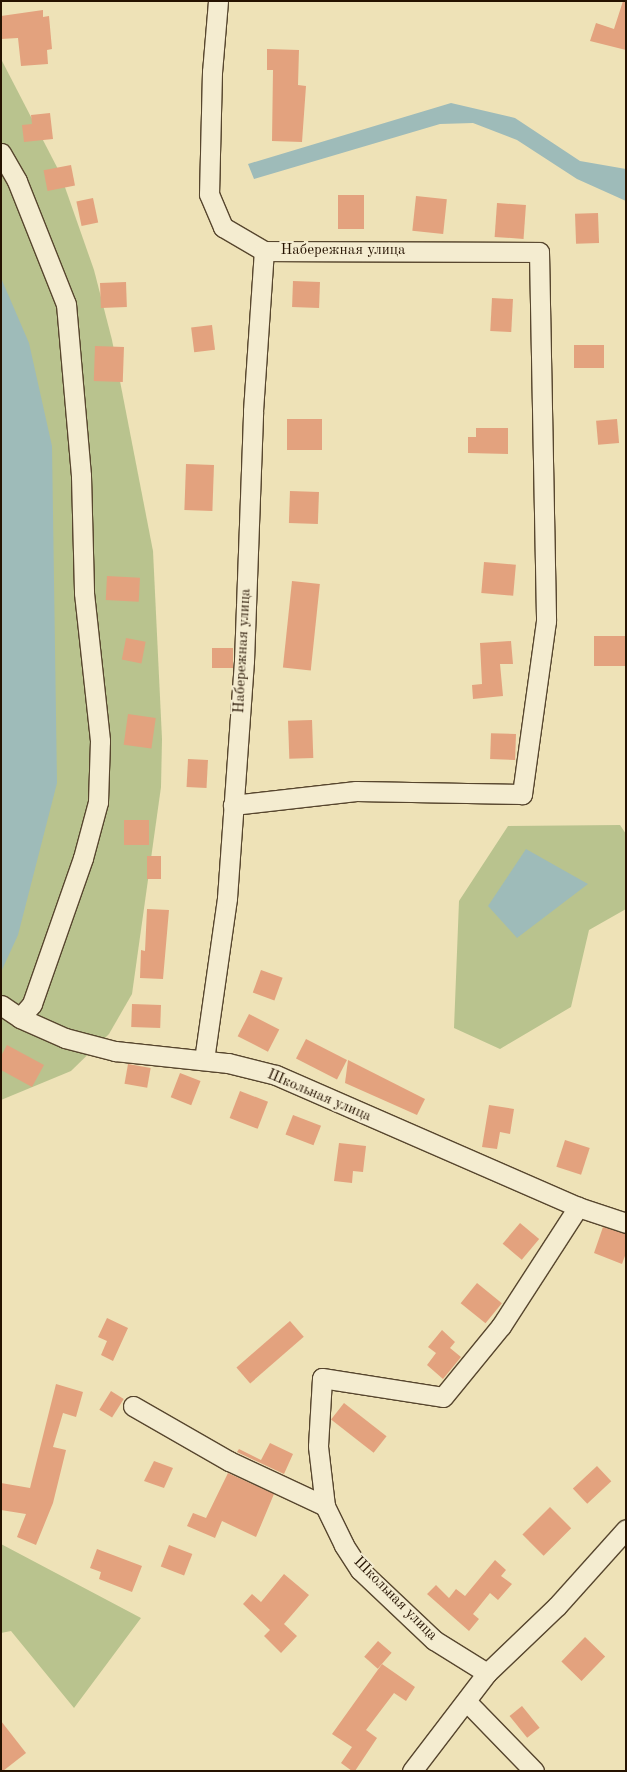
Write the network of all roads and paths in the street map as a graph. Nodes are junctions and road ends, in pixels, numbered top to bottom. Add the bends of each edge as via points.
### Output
1 (218, 1) edge
2 (1, 153) edge
3 (264, 251) junction
4 (233, 804) junction
5 (7, 1012) edge
6 (204, 1060) junction
7 (578, 1207) junction
8 (626, 1223) edge
9 (132, 1406) dead end
10 (325, 1506) junction
11 (626, 1529) edge
12 (487, 1673) junction
13 (467, 1702) junction
14 (412, 1771) edge
15 (534, 1771) edge

1 - 3 street via 212,72 209,194 223,227
2 - 5 street via 18,181 66,304 81,476 84,593 100,741 98,802 32,1004
3 - 4 street, Набережная улица via 253,411 244,661
3 - 4 street, Набережная улица via 539,252 546,621 522,794 356,791
4 - 6 street, Набережная улица via 227,898
5 - 6 street, Школьная улица via 66,1038 115,1051
6 - 7 street, Школьная улица via 276,1076
7 - 8 street, Школьная улица
7 - 10 street, Школьная улица via 501,1326 443,1397 322,1378 318,1446
9 - 10 street via 229,1460
10 - 12 street, Школьная улица via 360,1570 434,1640
11 - 12 street via 557,1606
12 - 13 street
13 - 14 street
13 - 15 street

